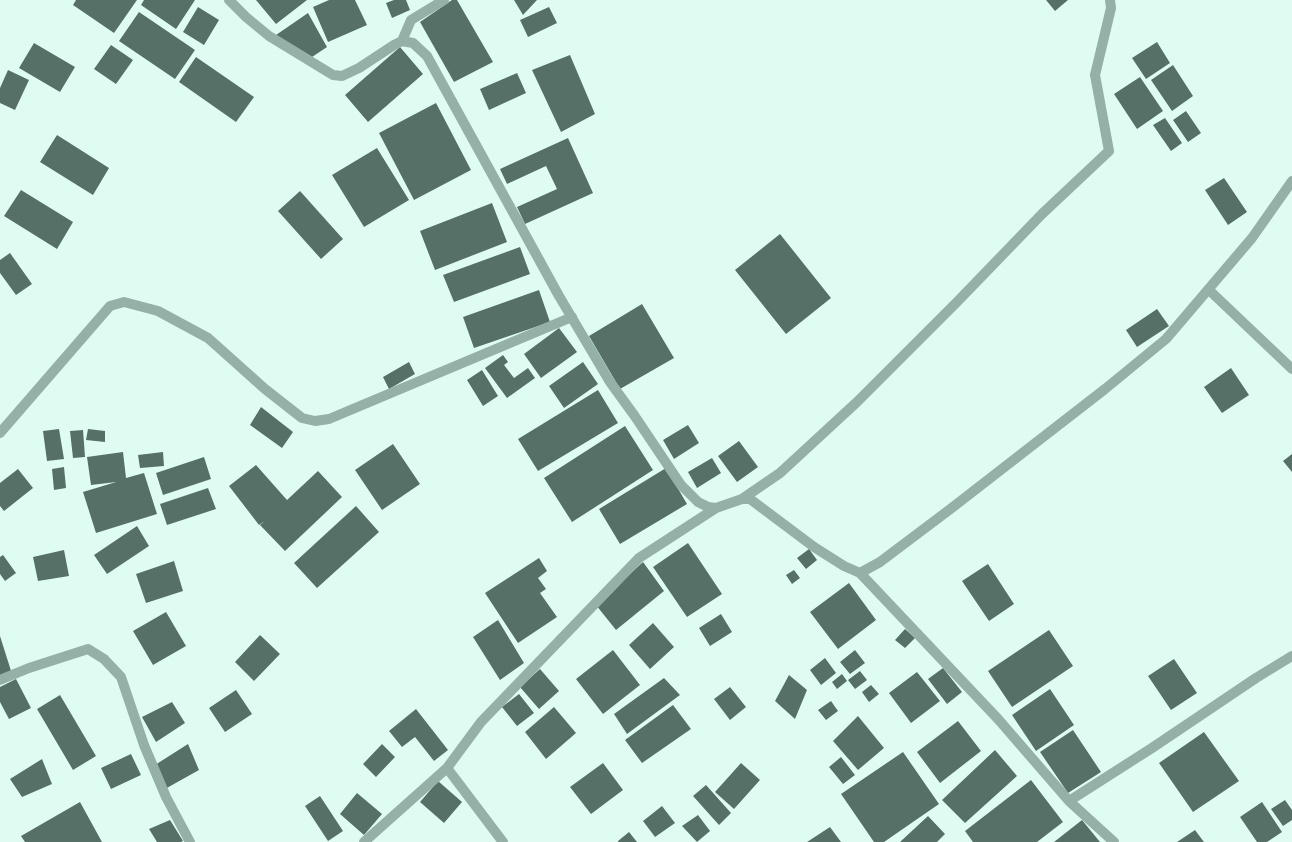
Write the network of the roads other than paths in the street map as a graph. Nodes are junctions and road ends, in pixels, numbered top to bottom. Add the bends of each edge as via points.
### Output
1 (229, 0) edge
2 (444, 0) edge
3 (1110, 0) edge
4 (402, 41) junction
5 (1292, 181) edge
6 (1209, 290) junction
7 (572, 317) junction
8 (1292, 369) edge
9 (0, 433) edge
10 (742, 499) junction
11 (716, 508) junction
12 (860, 573) junction
13 (1292, 656) edge
14 (0, 680) edge
15 (447, 768) junction
16 (1069, 801) junction
17 (190, 842) edge
18 (364, 842) edge
19 (503, 842) edge
20 (1114, 842) edge

1 - 4 street via 269,36 332,75 342,76 359,68
2 - 4 street via 411,20
3 - 10 street via 1111,8 1095,75 1110,151 1042,214 857,402 780,473
4 - 7 street via 413,43 427,56
5 - 6 street via 1252,238
6 - 8 street
6 - 12 street via 1166,339 880,562
7 - 9 street via 329,418 316,421 302,418 208,338 158,311 124,302 110,306 106,310
7 - 11 street via 610,382 681,485 698,502
10 - 11 street
10 - 12 street via 750,499 814,547
11 - 15 street via 639,558 480,722
12 - 16 street via 992,713
13 - 16 street
14 - 17 street via 88,649 104,659 121,677 144,745 166,797
15 - 18 street
15 - 19 street
16 - 20 street

